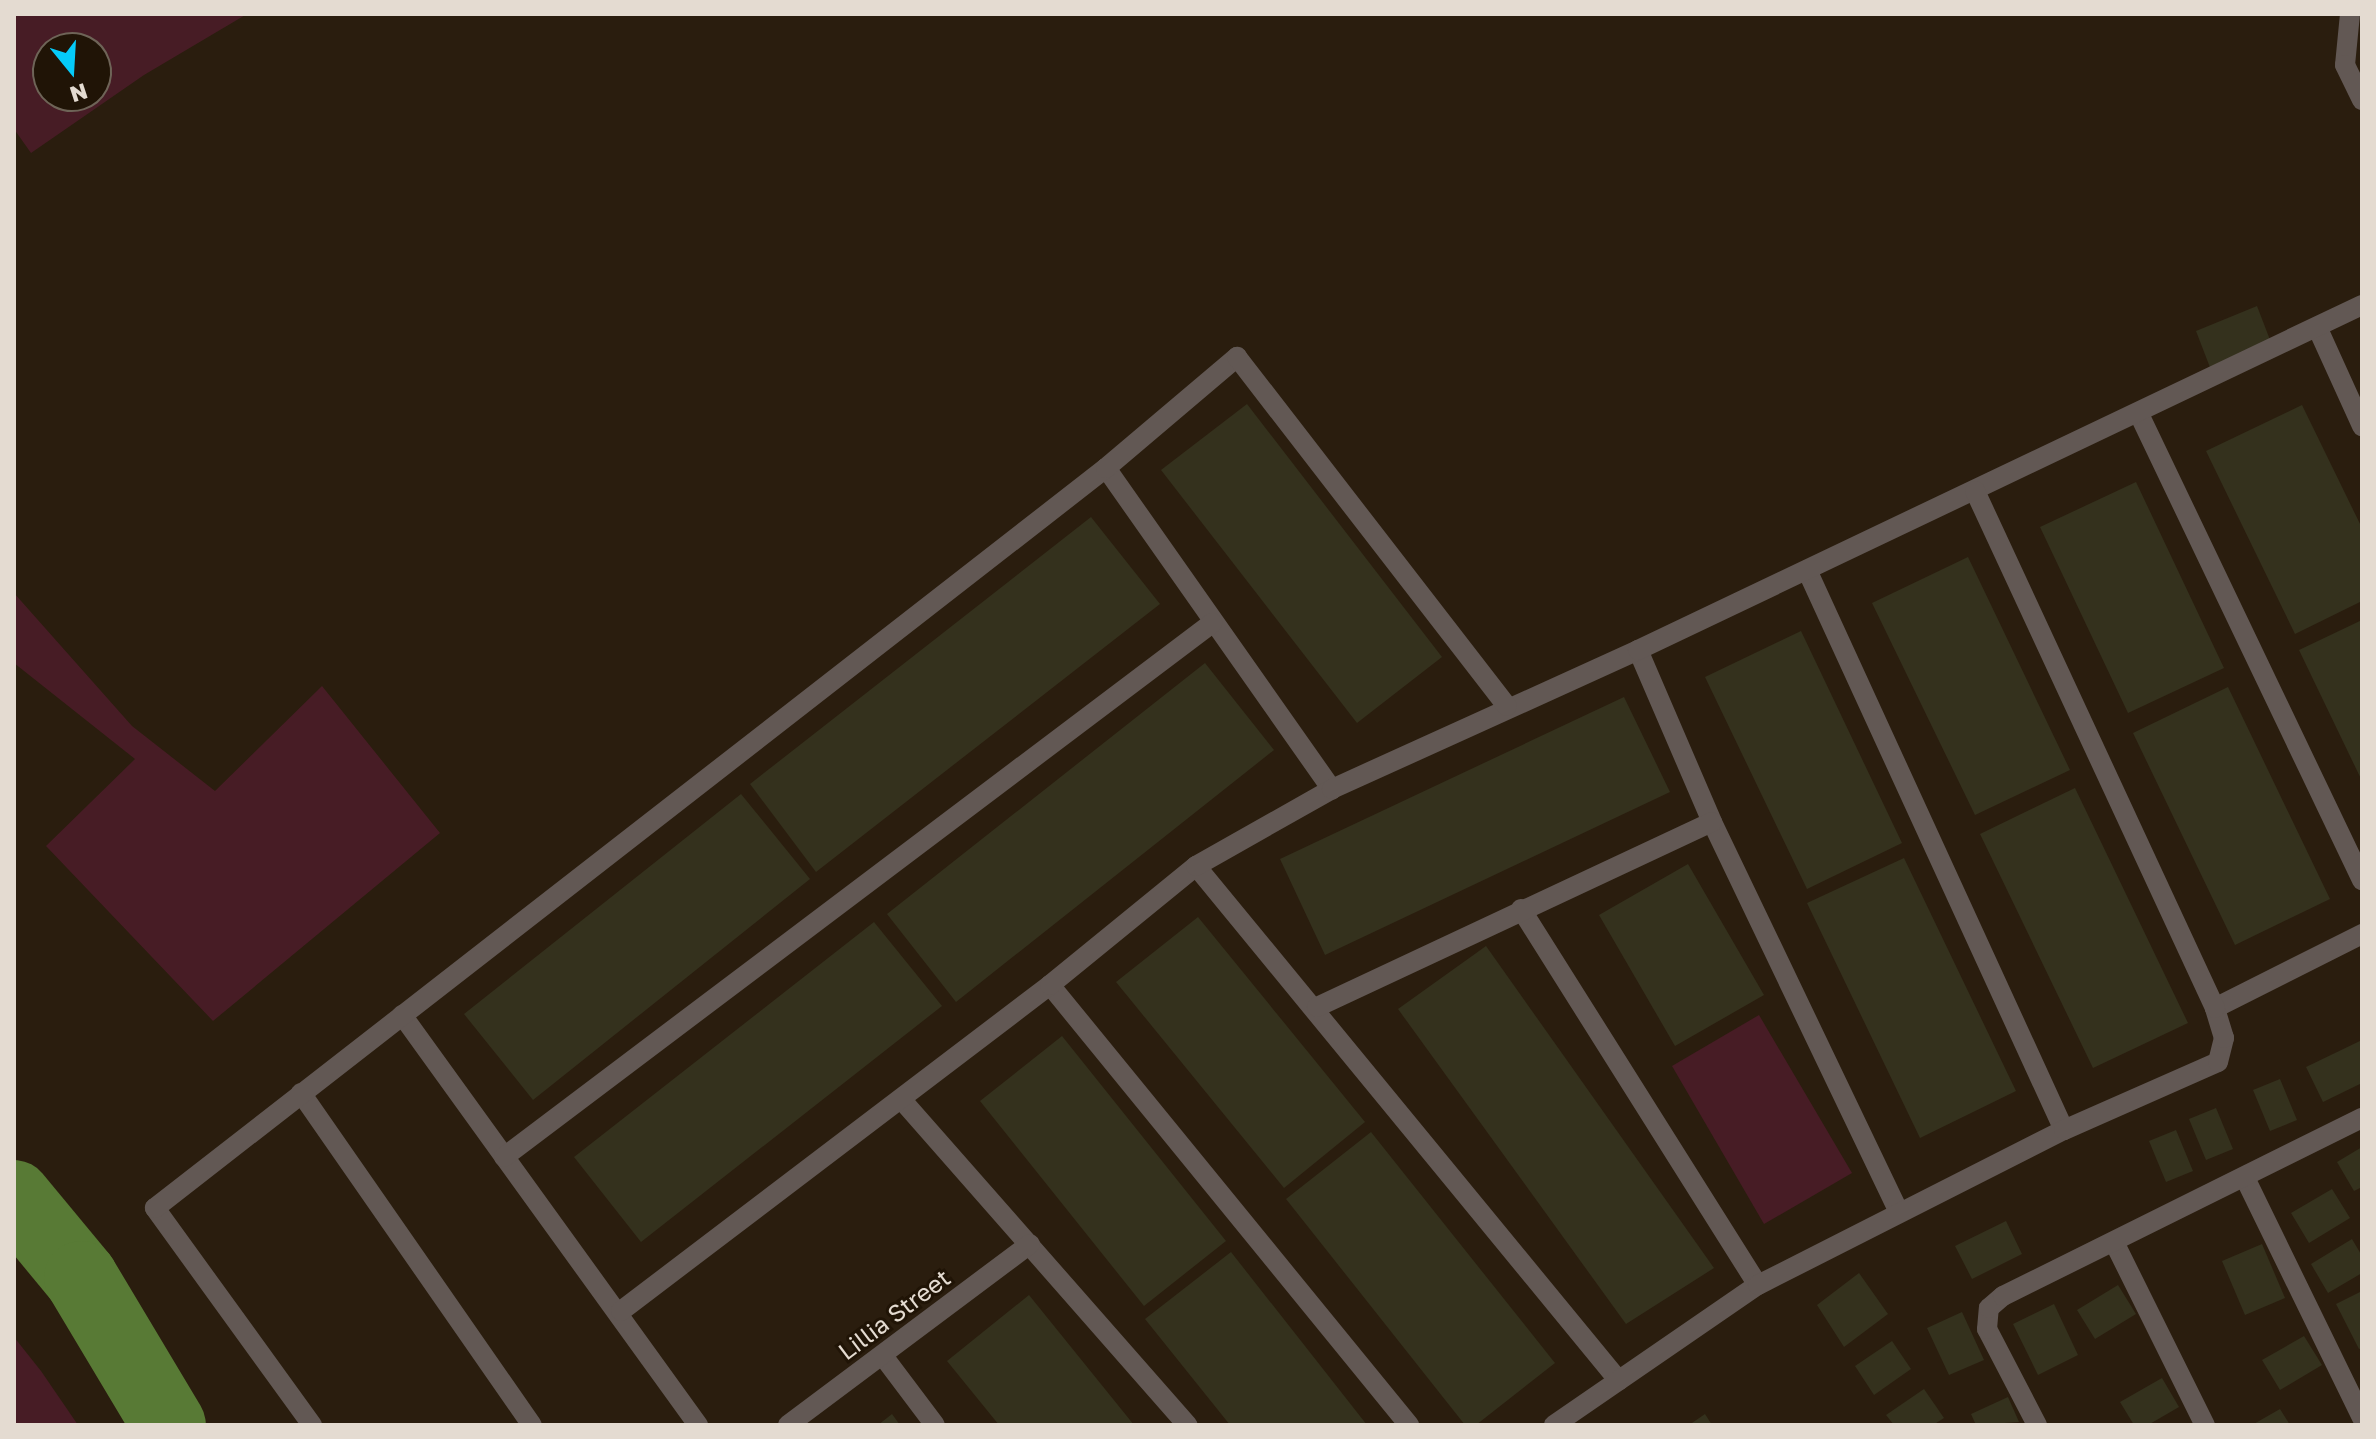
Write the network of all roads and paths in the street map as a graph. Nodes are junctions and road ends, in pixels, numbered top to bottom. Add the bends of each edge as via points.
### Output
1 (2350, 14) edge
2 (2362, 100) edge
3 (2362, 305) edge
4 (2318, 329) junction
5 (2139, 414) junction
6 (2362, 426) edge
7 (1106, 468) junction
8 (1975, 491) junction
9 (1807, 570) junction
10 (1212, 623) junction
11 (1638, 650) junction
12 (1507, 706) junction
13 (1332, 789) junction
14 (1712, 822) junction
15 (1196, 866) junction
16 (2362, 880) edge
17 (1521, 909) junction
18 (2362, 934) edge
19 (1050, 985) junction
20 (1317, 1007) junction
21 (2215, 1008) junction
22 (402, 1015) junction
23 (301, 1093) junction
24 (901, 1099) junction
25 (2362, 1118) edge
26 (2064, 1130) junction
27 (504, 1157) junction
28 (2245, 1178) junction
29 (1899, 1212) junction
30 (1030, 1244) junction
31 (2115, 1244) junction
32 (1758, 1285) junction
33 (621, 1311) junction
34 (883, 1356) junction
35 (1619, 1381) junction
36 (2362, 1418) edge
37 (312, 1425) edge
38 (532, 1425) edge
39 (698, 1425) edge
40 (788, 1425) edge
41 (935, 1425) edge
42 (1187, 1425) edge
43 (1409, 1425) edge
44 (1554, 1425) edge
45 (2037, 1425) edge
46 (2205, 1425) edge

1 - 2 street via 2345,65
3 - 4 street
4 - 5 street
4 - 6 street
5 - 8 street
5 - 16 street
7 - 10 street
7 - 12 street via 1237,357
7 - 22 street
8 - 9 street
8 - 21 street
9 - 11 street
9 - 26 street
10 - 13 street
10 - 27 street
11 - 12 street
11 - 14 street
12 - 13 street
13 - 15 street
14 - 17 street
14 - 29 street
15 - 19 street
15 - 20 street
17 - 20 street
17 - 32 street
18 - 21 street
19 - 24 street
19 - 43 street
20 - 35 street
21 - 26 street via 2224,1038 2218,1062
22 - 23 street
22 - 27 street
23 - 37 street via 155,1208
23 - 38 street
24 - 30 street
24 - 33 street
25 - 28 street
26 - 29 street
27 - 33 street
28 - 31 street
28 - 36 street
29 - 32 street
30 - 34 street, Lillia Street
30 - 42 street
31 - 45 street via 2003,1296 1989,1308 1987,1329
31 - 46 street
32 - 35 street
33 - 39 street
34 - 40 street, Lillia Street
34 - 41 street
35 - 44 street

